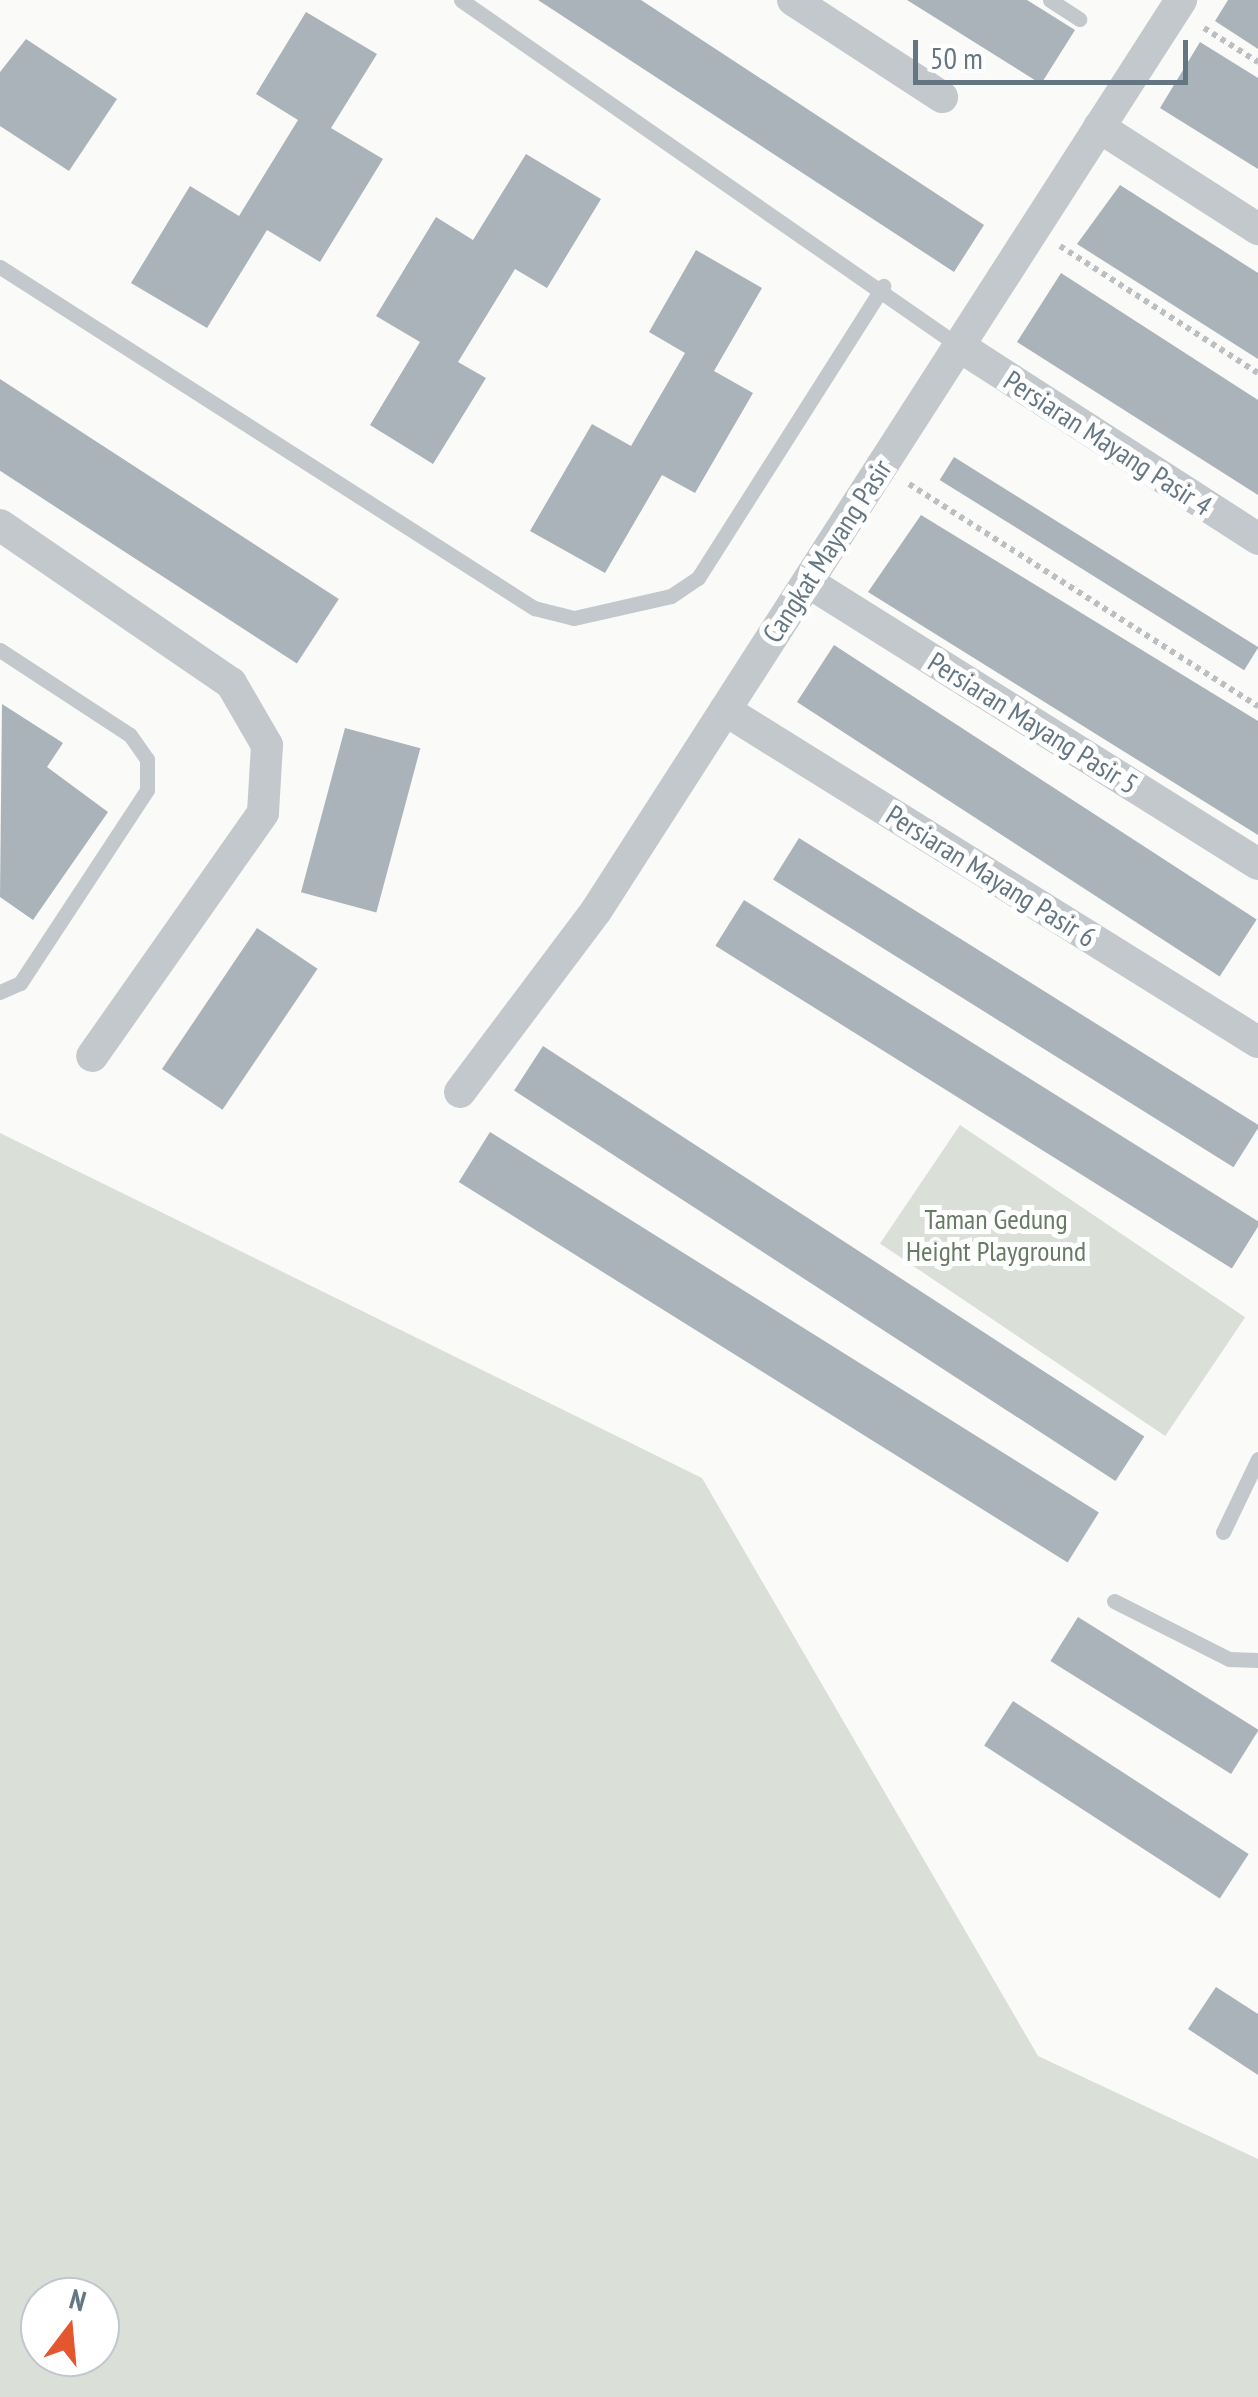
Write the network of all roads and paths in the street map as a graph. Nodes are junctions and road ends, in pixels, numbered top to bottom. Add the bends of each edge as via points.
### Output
1 (462, 0) edge
2 (793, 0) edge
3 (1050, 0) edge
4 (1178, 5) edge
5 (1079, 18) dead end
6 (1258, 62) edge
7 (942, 97) dead end
8 (1099, 127) junction
9 (1034, 229) junction
10 (1258, 229) edge
11 (0, 267) edge
12 (883, 286) junction
13 (959, 346) junction
14 (1258, 373) edge
15 (882, 466) junction
16 (0, 525) edge
17 (1258, 539) edge
18 (808, 582) junction
19 (0, 650) edge
20 (1258, 706) edge
21 (725, 710) junction
22 (1258, 864) edge
23 (0, 992) edge
24 (1258, 1042) edge
25 (92, 1056) dead end
26 (460, 1092) dead end
27 (1258, 1460) edge
28 (1223, 1532) dead end
29 (1114, 1601) dead end
30 (1258, 1660) edge

1 - 12 lane
2 - 7 street
3 - 5 lane
4 - 6 path
4 - 8 street, Cangkat Mayang Pasir
8 - 9 street, Cangkat Mayang Pasir
8 - 10 street
9 - 13 street, Cangkat Mayang Pasir
9 - 14 path
11 - 12 lane via 534,608 574,618 671,596 698,578
12 - 13 lane
13 - 15 street, Cangkat Mayang Pasir
13 - 17 street, Persiaran Mayang Pasir 4
15 - 18 street, Cangkat Mayang Pasir
15 - 20 path
16 - 25 street via 231,683 267,745 263,814
18 - 21 street, Cangkat Mayang Pasir
18 - 22 street, Persiaran Mayang Pasir 5
19 - 23 lane via 130,735 147,759 147,790 20,983
21 - 24 street, Persiaran Mayang Pasir 6
21 - 26 street, Cangkat Mayang Pasir via 596,912
27 - 28 lane
29 - 30 lane via 1229,1659

